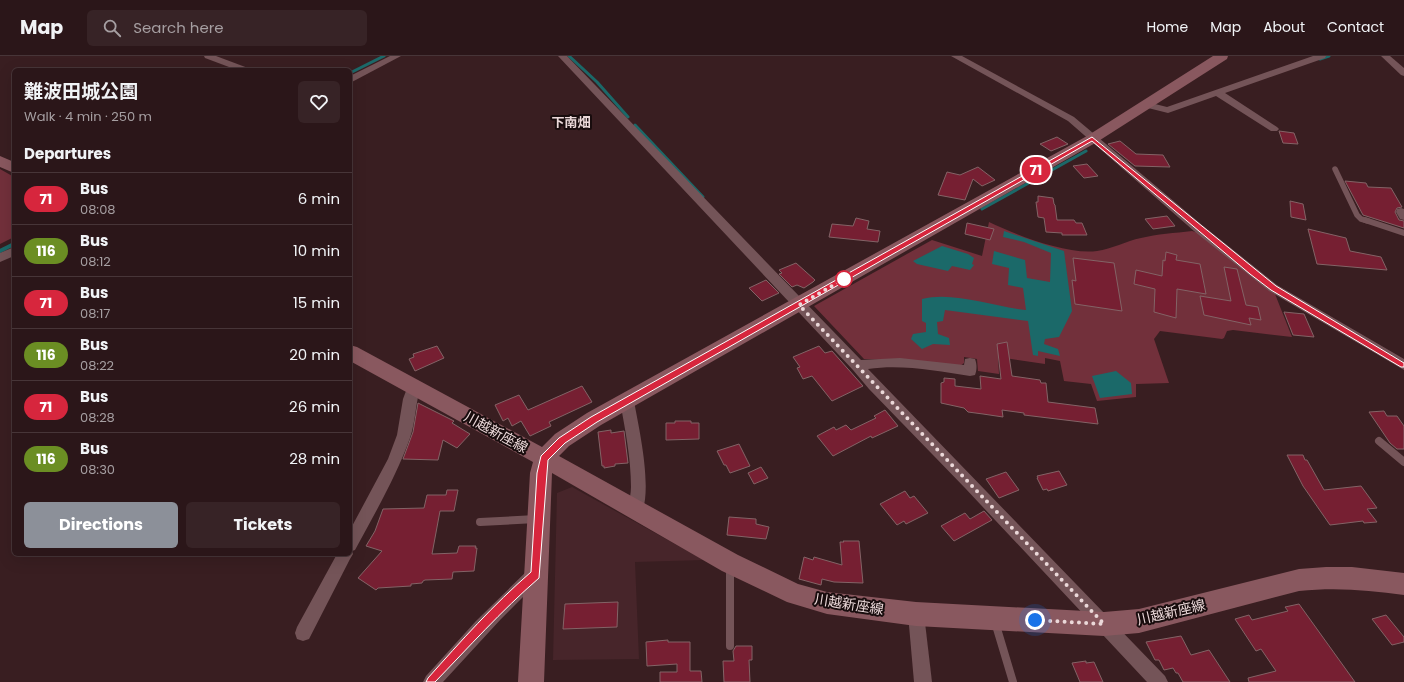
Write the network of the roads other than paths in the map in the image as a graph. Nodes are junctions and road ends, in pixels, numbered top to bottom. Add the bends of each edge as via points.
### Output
1 (208, 56) edge
2 (397, 56) edge
3 (562, 56) edge
4 (955, 56) edge
5 (1222, 56) edge
6 (1322, 56) edge
7 (1386, 56) edge
8 (240, 68) edge
9 (1404, 73) edge
10 (352, 79) edge
11 (1218, 93) junction
12 (1147, 104) junction
13 (1274, 129) dead end
14 (1092, 139) junction
15 (0, 161) edge
16 (12, 167) edge
17 (1336, 169) dead end
18 (1404, 233) edge
19 (12, 252) edge
20 (0, 258) edge
21 (799, 305) junction
22 (352, 353) edge
23 (970, 363) dead end
24 (1404, 365) edge
25 (858, 366) junction
26 (414, 387) junction
27 (627, 401) junction
28 (1379, 441) dead end
29 (544, 458) junction
30 (1404, 462) edge
31 (636, 510) junction
32 (539, 519) junction
33 (480, 522) dead end
34 (352, 541) edge
35 (344, 556) edge
36 (730, 563) junction
37 (535, 574) junction
38 (1404, 584) edge
39 (916, 614) junction
40 (994, 618) junction
41 (1104, 624) junction
42 (303, 633) dead end
43 (730, 646) dead end
44 (432, 682) edge
45 (531, 682) edge
46 (923, 682) edge
47 (1013, 682) edge
48 (1159, 682) edge

1 - 8 street
2 - 10 street
3 - 21 street
4 - 14 street via 1071,119
5 - 12 street
6 - 11 street
7 - 9 street
11 - 12 street via 1168,110
11 - 13 street
12 - 14 street
14 - 21 street
14 - 24 street via 1273,288
15 - 16 street
17 - 18 lane via 1361,219
19 - 20 street
21 - 25 street
21 - 27 street
22 - 26 street, 川越新座線
23 - 25 street via 970,372 913,364 875,362
25 - 41 street
26 - 29 street, 川越新座線
26 - 34 street via 404,435 395,460
27 - 29 street via 562,440
27 - 31 street via 638,487 639,501
28 - 30 lane
29 - 31 street, 川越新座線
29 - 32 street
31 - 36 street, 川越新座線
32 - 33 lane
32 - 37 street
35 - 42 street
36 - 39 street, 川越新座線 via 795,594 814,600
36 - 43 lane
37 - 44 street via 475,633
37 - 45 street
38 - 41 street, 川越新座線 via 1325,576 1299,580 1139,621
39 - 40 street, 川越新座線
39 - 46 street
40 - 41 street, 川越新座線
40 - 47 lane
41 - 48 street

